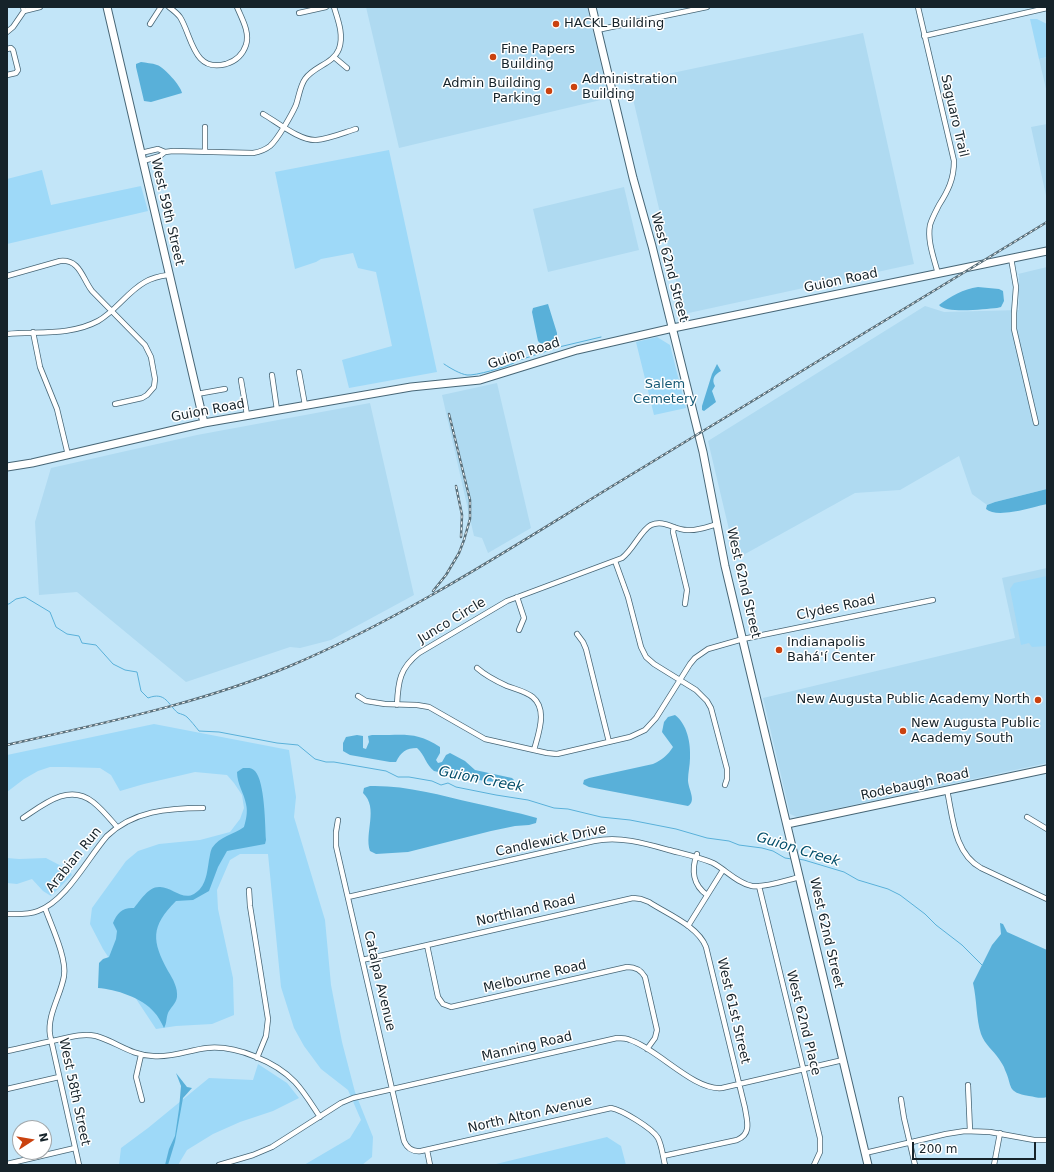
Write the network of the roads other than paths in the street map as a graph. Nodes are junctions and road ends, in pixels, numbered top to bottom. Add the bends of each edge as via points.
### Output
1 (40, 7) edge
2 (107, 7) edge
3 (161, 7) edge
4 (169, 7) edge
5 (238, 7) edge
6 (326, 7) edge
7 (334, 7) edge
8 (592, 7) edge
9 (707, 7) edge
10 (918, 7) edge
11 (1047, 8) edge
12 (23, 9) edge
13 (299, 14) dead end
14 (150, 24) dead end
15 (597, 30) junction
16 (7, 32) edge
17 (924, 36) junction
18 (7, 49) edge
19 (334, 57) junction
20 (347, 68) dead end
21 (7, 75) edge
22 (263, 114) dead end
23 (284, 126) junction
24 (205, 127) dead end
25 (356, 129) dead end
26 (165, 152) junction
27 (205, 152) junction
28 (141, 153) junction
29 (143, 161) junction
30 (1047, 251) edge
31 (1011, 258) junction
32 (938, 274) junction
33 (168, 275) junction
34 (7, 276) edge
35 (112, 311) junction
36 (673, 328) junction
37 (33, 332) junction
38 (7, 334) edge
39 (299, 372) dead end
40 (272, 375) dead end
41 (241, 380) dead end
42 (225, 389) dead end
43 (197, 394) junction
44 (115, 404) dead end
45 (305, 405) junction
46 (277, 410) junction
47 (247, 415) junction
48 (204, 423) junction
49 (1036, 423) dead end
50 (68, 455) junction
51 (7, 467) edge
52 (717, 524) junction
53 (674, 527) junction
54 (615, 561) junction
55 (518, 597) junction
56 (933, 600) dead end
57 (685, 604) dead end
58 (519, 630) dead end
59 (577, 634) dead end
60 (743, 639) junction
61 (477, 668) dead end
62 (680, 679) junction
63 (358, 696) dead end
64 (397, 705) junction
65 (609, 742) junction
66 (534, 750) junction
67 (1047, 769) edge
68 (725, 785) dead end
69 (947, 790) junction
70 (203, 808) dead end
71 (1027, 817) dead end
72 (23, 818) dead end
73 (338, 820) dead end
74 (787, 824) junction
75 (117, 827) junction
76 (1047, 829) edge
77 (697, 855) junction
78 (723, 870) junction
79 (799, 873) junction
80 (759, 886) junction
81 (249, 890) dead end
82 (707, 895) junction
83 (348, 897) junction
84 (1047, 899) edge
85 (45, 908) junction
86 (7, 914) edge
87 (688, 926) junction
88 (427, 945) junction
89 (362, 960) junction
90 (51, 1041) junction
91 (647, 1049) junction
92 (7, 1051) edge
93 (141, 1055) junction
94 (257, 1058) junction
95 (843, 1060) junction
96 (803, 1070) junction
97 (58, 1077) junction
98 (739, 1084) junction
99 (968, 1085) dead end
100 (7, 1089) edge
101 (392, 1089) junction
102 (901, 1099) dead end
103 (142, 1100) dead end
104 (320, 1117) junction
105 (970, 1131) junction
106 (1000, 1133) junction
107 (1047, 1140) edge
108 (910, 1143) junction
109 (407, 1146) joint
110 (75, 1148) junction
111 (427, 1150) junction
112 (865, 1153) junction
113 (663, 1156) junction
114 (7, 1164) edge
115 (79, 1165) edge
116 (219, 1165) edge
117 (430, 1165) edge
118 (665, 1165) edge
119 (814, 1165) edge
120 (868, 1165) edge
121 (915, 1165) edge
122 (994, 1165) edge

1 - 12 street
2 - 28 street, West 59th Street
3 - 14 street
4 - 5 street via 181,19 197,55 207,62 218,65 236,59 246,45 246,30
6 - 13 street
7 - 19 street via 341,39
8 - 15 street, West 62nd Street
9 - 15 street
10 - 17 street, Saguaro Trail
11 - 17 street
12 - 16 street via 13,27
15 - 36 street, West 62nd Street
17 - 32 street, Saguaro Trail via 954,162 950,186 930,224 930,240
18 - 21 street via 13,50 18,70 16,74
19 - 20 street
19 - 23 street via 306,78 295,107
22 - 23 street
23 - 25 street via 304,138 314,140
23 - 27 street via 272,144 259,152
24 - 27 street
26 - 27 street
26 - 28 street via 158,149
26 - 29 street
28 - 29 street, West 59th Street
29 - 33 street, West 59th Street
30 - 31 street, Guion Road
31 - 32 street, Guion Road
31 - 49 street via 1016,288 1014,329
32 - 36 street, Guion Road
33 - 35 street via 142,284
33 - 43 street, West 59th Street
34 - 35 street via 69,262 80,269 89,288
35 - 37 street via 96,322 79,328
35 - 44 street via 149,352 155,379 152,390 147,395
36 - 45 street, Guion Road via 562,354 480,380 421,385
36 - 52 street, West 62nd Street via 703,452
37 - 38 street
37 - 50 street via 44,378 58,413
39 - 45 street
40 - 46 street
41 - 47 street
42 - 43 street
43 - 48 street, West 59th Street
45 - 46 street, Guion Road
46 - 47 street, Guion Road
47 - 48 street, Guion Road
48 - 50 street, Guion Road
50 - 51 street, Guion Road
52 - 53 street, Junco Circle via 688,531
52 - 60 street, West 62nd Street
53 - 54 street, Junco Circle via 663,523 651,525 628,553
53 - 57 street via 687,590
54 - 55 street, Junco Circle
54 - 62 street via 643,652 654,664
55 - 58 street via 524,618
55 - 64 street, Junco Circle via 507,601 412,658 400,676
56 - 60 street, Clydes Road
59 - 65 street via 586,649
60 - 62 street, Clydes Road via 700,653
60 - 74 street, West 62nd Street
61 - 66 street via 490,678 524,691 537,702 541,714
62 - 65 street, Clydes Road via 656,718 645,730
62 - 68 street via 696,690 711,708 727,769
63 - 64 street, Clydes Road via 366,701
64 - 66 street, Clydes Road via 429,707 485,739
65 - 66 street, Clydes Road via 557,754
67 - 69 street, Rodebaugh Road
69 - 74 street, Rodebaugh Road
69 - 84 street via 959,843 966,856 981,868
70 - 75 street, Arabian Run via 153,812 132,818
71 - 76 street
72 - 75 street via 56,798 74,795 93,802
73 - 83 street, Catalpa Avenue via 336,846
74 - 79 street, West 62nd Street
75 - 85 street, Arabian Run via 103,840 60,896
77 - 78 street, Candlewick Drive
77 - 82 street via 693,869 694,877 699,888
77 - 83 street, Candlewick Drive via 631,840 602,840
78 - 80 street, Candlewick Drive via 745,884
78 - 82 street
79 - 80 street, Candlewick Drive
79 - 95 street, West 62nd Street
80 - 96 street, West 62nd Place
81 - 94 street via 268,1019 266,1036
82 - 87 street
83 - 89 street, Catalpa Avenue
85 - 86 street, Arabian Run via 28,914
85 - 90 street, West 58th Street via 65,972 50,1025
87 - 88 street, Northland Road via 649,902 635,898
87 - 98 street, West 61st Street via 701,936 706,947
88 - 89 street, Northland Road
88 - 91 street, Melbourne Road via 438,997 446,1006 455,1007 636,968 645,977 656,1026 656,1036
89 - 101 street, Catalpa Avenue
90 - 92 street
90 - 93 street via 91,1035
90 - 97 street, West 58th Street
91 - 98 street, Manning Road via 707,1087 718,1089
91 - 101 street, Manning Road via 629,1039 617,1038
93 - 94 street via 167,1056 220,1047 238,1050
93 - 103 street via 136,1077
94 - 104 street via 281,1070 293,1080 305,1093
95 - 96 street, Manning Road
95 - 112 street, West 62nd Street
96 - 98 street, Manning Road
96 - 119 street, West 62nd Place via 820,1142 820,1154
97 - 100 street
97 - 110 street, West 58th Street
98 - 113 street, West 61st Street via 748,1128 740,1139
99 - 105 street
101 - 104 street, Manning Road via 347,1100
101 - 109 street, Catalpa Avenue
102 - 108 street
104 - 116 street, Manning Road via 267,1149
105 - 106 street
105 - 108 street via 949,1133
106 - 107 street
106 - 122 street
108 - 112 street
108 - 121 street
109 - 111 street, North Alton Avenue via 416,1151
110 - 114 street
110 - 115 street, West 58th Street
111 - 113 street, North Alton Avenue via 608,1108 620,1111 653,1132 658,1138
111 - 117 street
112 - 120 street, West 62nd Street
113 - 118 street

